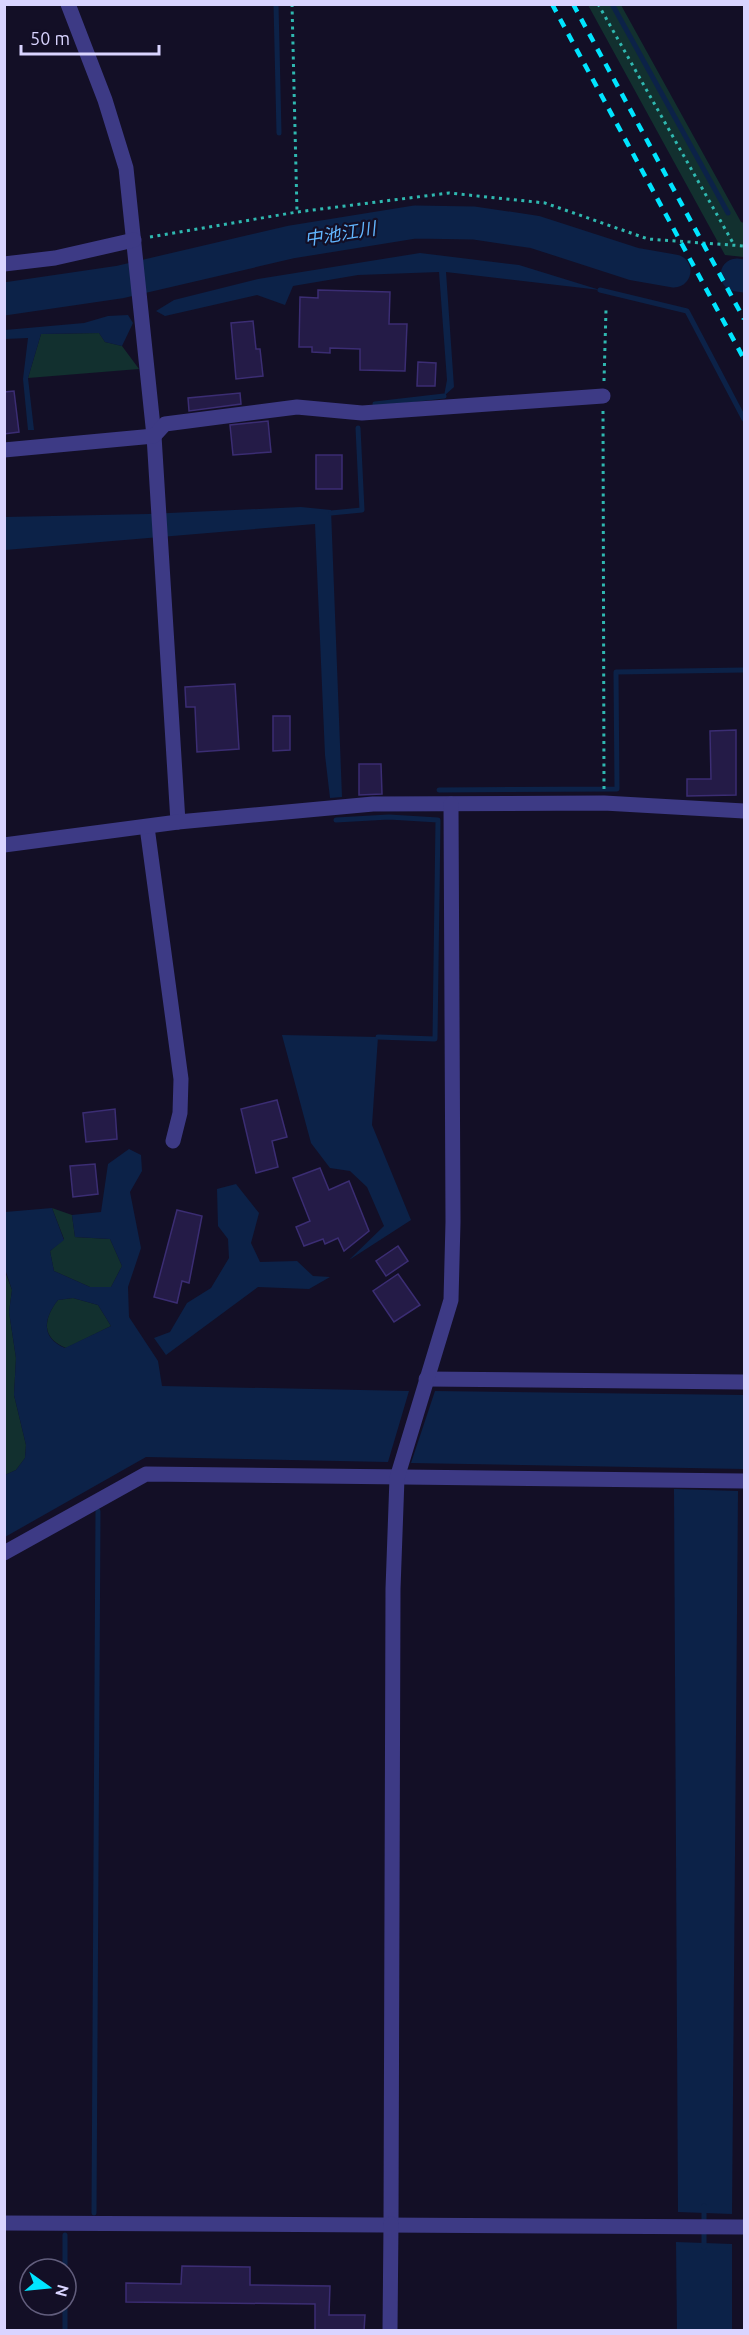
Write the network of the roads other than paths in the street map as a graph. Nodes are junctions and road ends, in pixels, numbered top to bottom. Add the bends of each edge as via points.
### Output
1 (68, 4) edge
2 (134, 240) junction
3 (4, 264) edge
4 (603, 396) road end
5 (154, 436) junction
6 (4, 450) edge
7 (451, 804) junction
8 (744, 811) edge
9 (178, 822) junction
10 (147, 827) junction
11 (4, 845) edge
12 (173, 1141) dead end
13 (426, 1379) junction
14 (744, 1382) edge
15 (396, 1478) junction
16 (744, 1481) edge
17 (4, 1553) edge
18 (4, 2223) edge
19 (391, 2223) junction
20 (744, 2227) edge
21 (390, 2331) edge

1 - 2 street via 118,137 126,168
2 - 3 street via 55,258
2 - 5 street
4 - 5 street via 362,413 297,407 165,424
5 - 6 street
5 - 9 street
7 - 8 street via 604,802
7 - 9 street via 373,804
7 - 13 street via 451,1299
9 - 10 street
10 - 11 street
10 - 12 street via 181,1079 180,1113
13 - 14 street
13 - 15 street
15 - 16 street
15 - 17 street via 146,1474
15 - 19 street
18 - 19 street
19 - 20 street
19 - 21 street

